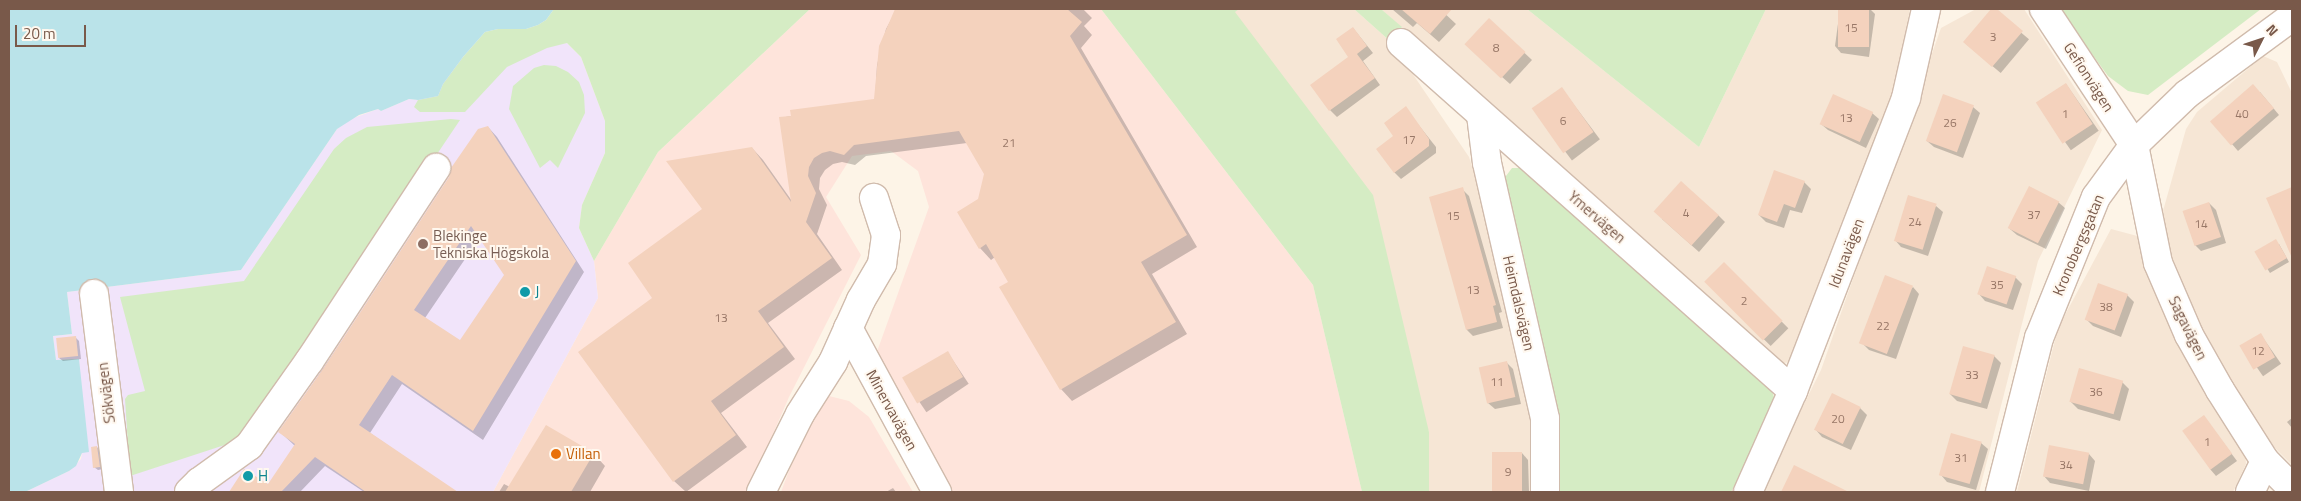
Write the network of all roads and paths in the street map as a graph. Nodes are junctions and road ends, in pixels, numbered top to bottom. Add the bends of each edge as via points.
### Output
1 (1926, 9) edge
2 (2044, 9) edge
3 (2292, 17) edge
4 (1401, 43) dead end
5 (1481, 115) junction
6 (2134, 146) junction
7 (436, 168) dead end
8 (874, 198) dead end
9 (94, 294) dead end
10 (848, 328) junction
11 (1793, 391) junction
12 (2265, 461) junction
13 (2292, 488) edge
14 (119, 492) edge
15 (189, 492) edge
16 (761, 492) edge
17 (937, 492) edge
18 (1545, 492) edge
19 (1748, 492) edge
20 (2000, 492) edge
21 (2250, 492) edge

1 - 11 street, Idunavägen via 1906,98
2 - 6 street, Gefionvägen
3 - 6 street, Kronobergsgatan via 2187,94
4 - 5 street, Ymervägen
5 - 11 street, Ymervägen
5 - 18 street, Heimdalsvägen via 1487,163 1545,419
6 - 12 street, Sagavägen via 2158,263 2189,335
6 - 20 street, Kronobergsgatan via 2096,196 2039,338
7 - 15 street via 249,446
8 - 10 street via 886,235 882,264
9 - 14 street, Sökvägen
10 - 16 street
10 - 17 street, Minervavägen
11 - 19 street, Idunavägen
12 - 13 street, Sagavägen
12 - 21 street

